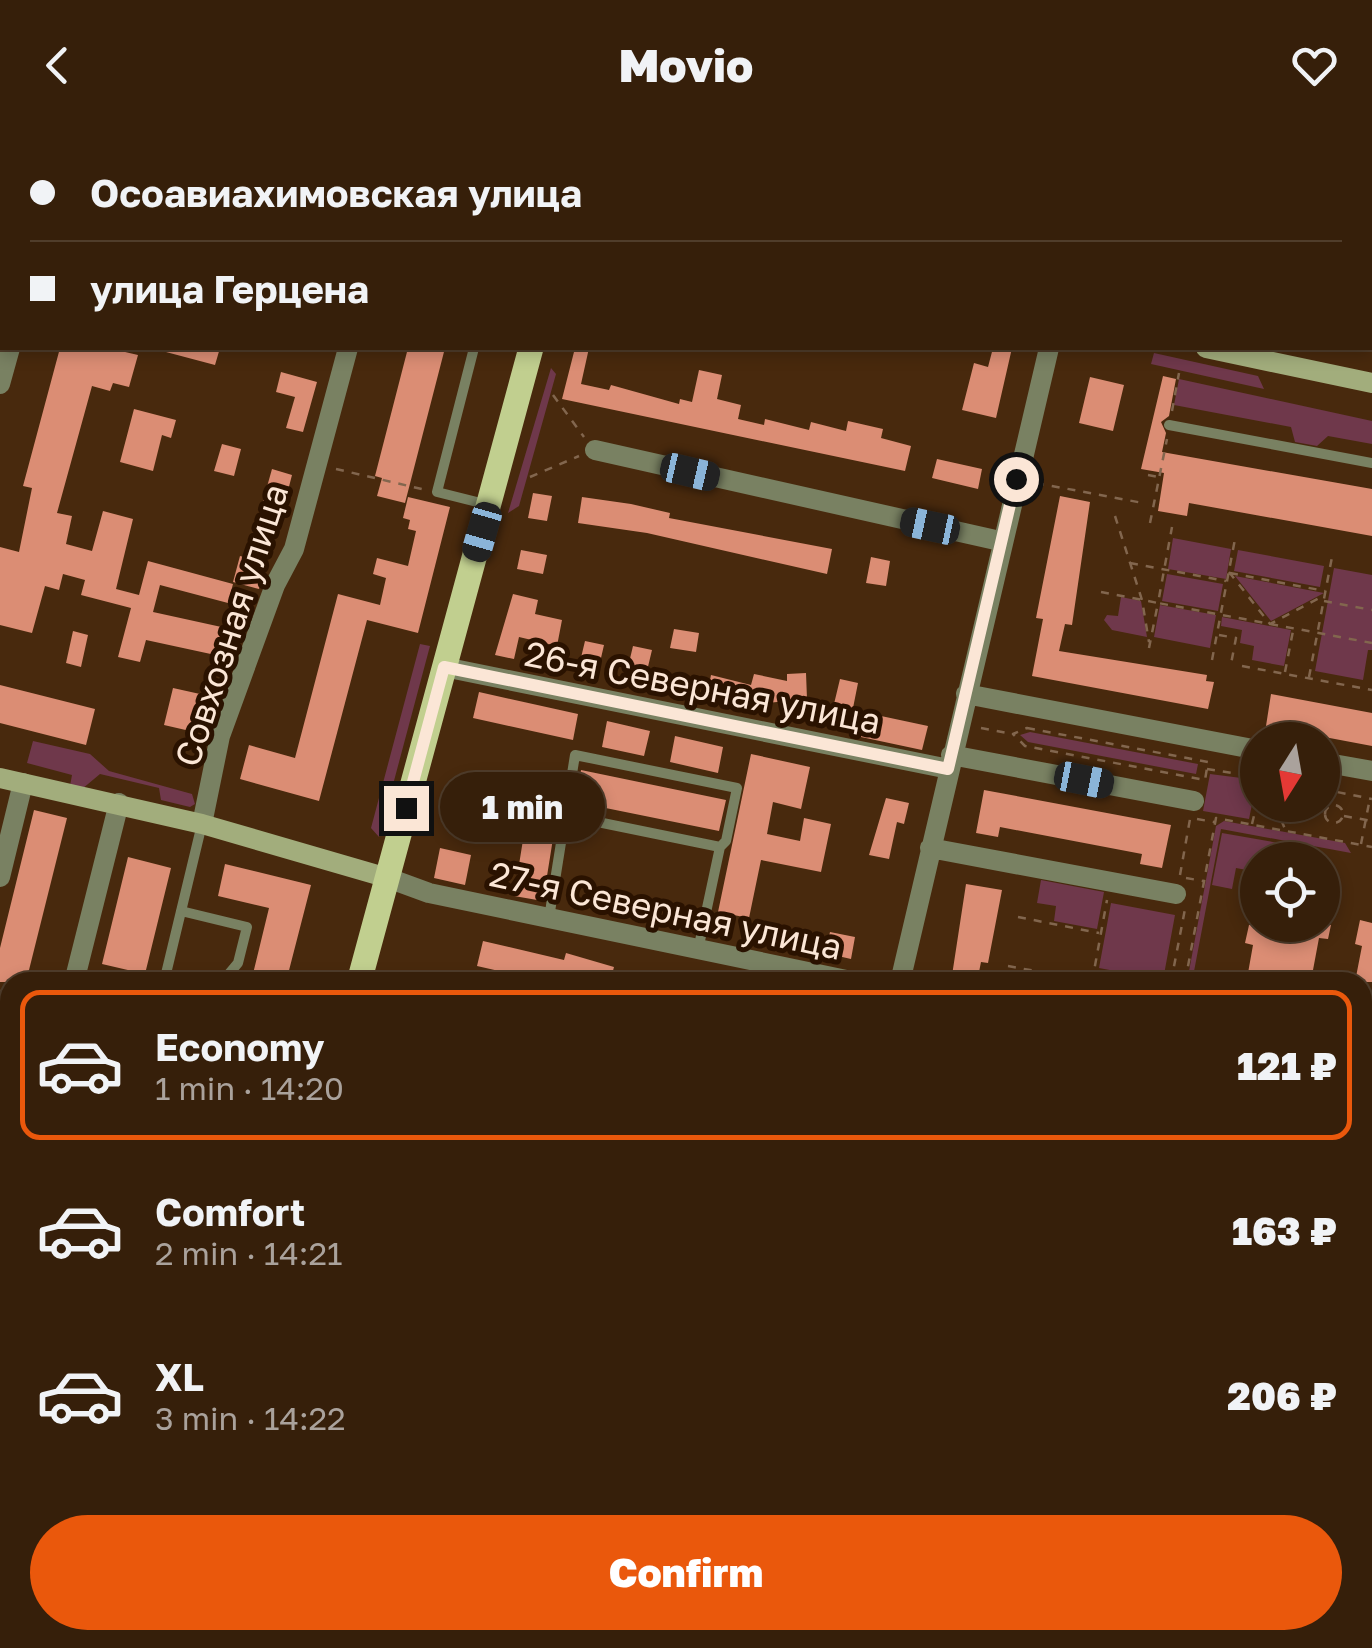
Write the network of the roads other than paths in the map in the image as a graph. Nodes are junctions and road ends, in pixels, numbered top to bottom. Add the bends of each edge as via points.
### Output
1 (9, 350) edge
2 (347, 350) edge
3 (473, 350) edge
4 (530, 350) edge
5 (1048, 350) edge
6 (1215, 350) edge
7 (1372, 383) edge
8 (0, 384) edge
9 (1169, 425) road end
10 (594, 450) road end
11 (1372, 464) edge
12 (490, 505) junction
13 (1000, 541) junction
14 (444, 667) junction
15 (966, 694) junction
16 (1240, 747) edge
17 (950, 762) junction
18 (1340, 765) edge
19 (1372, 771) edge
20 (0, 778) edge
21 (23, 783) junction
22 (1194, 801) dead end
23 (119, 803) junction
24 (584, 819) dead end
25 (202, 824) junction
26 (720, 847) junction
27 (930, 848) junction
28 (0, 878) edge
29 (388, 878) junction
30 (1182, 895) road end
31 (181, 911) junction
32 (549, 919) junction
33 (698, 951) junction
34 (77, 972) edge
35 (166, 972) edge
36 (230, 972) edge
37 (362, 972) edge
38 (805, 972) edge
39 (902, 972) edge

1 - 8 street
2 - 25 street, Совхозная улица via 294,549 220,736
3 - 12 lane via 437,492
4 - 12 main road
5 - 13 street
6 - 7 street
9 - 11 lane
10 - 13 street
12 - 14 main road
13 - 15 street
14 - 17 street, 26-я Северная улица
14 - 29 main road
15 - 16 street
15 - 17 street
17 - 22 street, 26-я Северная улица
17 - 27 street
18 - 19 street
20 - 21 street, 27-я Северная улица
21 - 23 street, 27-я Северная улица
21 - 28 street
23 - 25 street, 27-я Северная улица
23 - 34 street
24 - 26 lane
25 - 29 street, 27-я Северная улица
25 - 31 lane, Совхозная улица
26 - 32 lane via 737,788 575,755
26 - 33 lane
27 - 30 street
27 - 39 street
29 - 32 street, 27-я Северная улица
29 - 37 main road
31 - 35 lane, Совхозная улица
31 - 36 lane via 247,927
32 - 33 street, 27-я Северная улица
33 - 38 street, 27-я Северная улица

